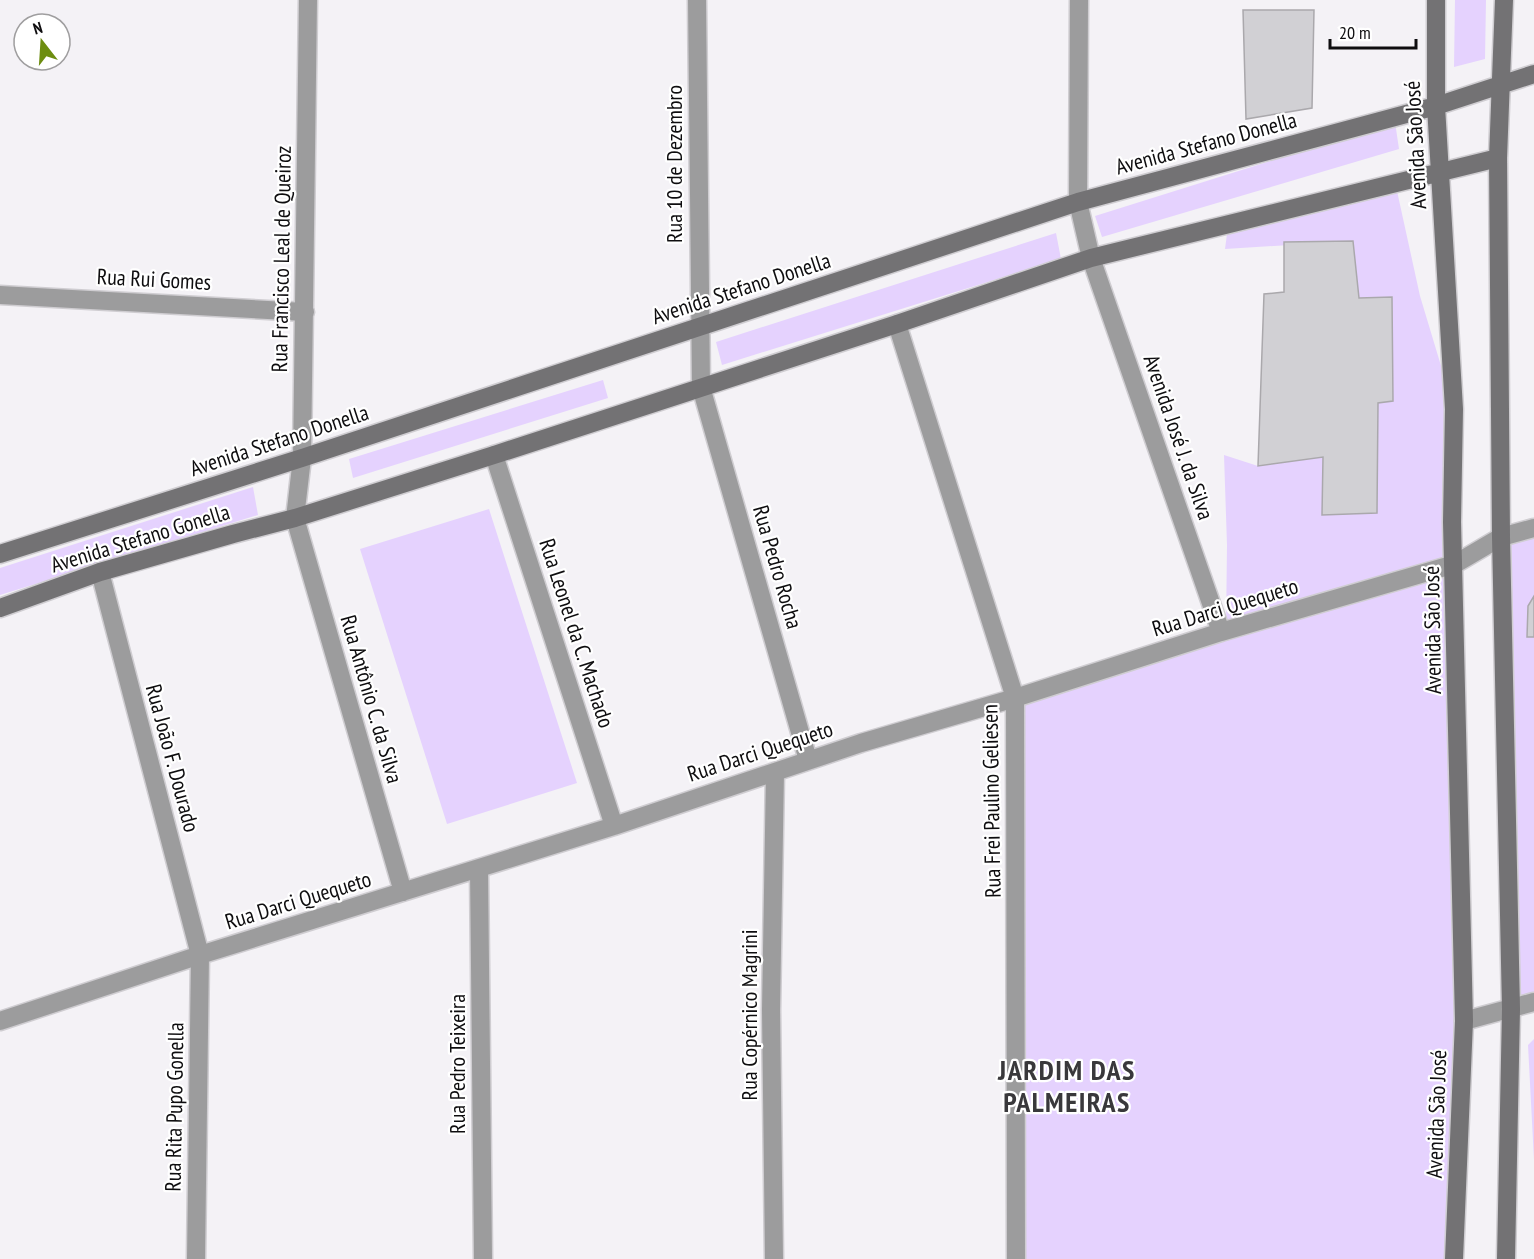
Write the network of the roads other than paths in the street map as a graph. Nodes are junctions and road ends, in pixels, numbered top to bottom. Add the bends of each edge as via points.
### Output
1 (308, 0) edge
2 (697, 0) edge
3 (1079, 0) edge
4 (1436, 0) edge
5 (1504, 0) edge
6 (1534, 74) edge
7 (1501, 84) junction
8 (1436, 106) junction
9 (1498, 158) junction
10 (1440, 172) junction
11 (1078, 202) junction
12 (1091, 258) junction
13 (0, 295) edge
14 (305, 312) junction
15 (897, 324) junction
16 (699, 327) junction
17 (701, 387) junction
18 (494, 455) junction
19 (302, 458) junction
20 (295, 518) junction
21 (1534, 528) edge
22 (1501, 537) junction
23 (0, 554) edge
24 (1455, 564) junction
25 (100, 572) junction
26 (0, 608) edge
27 (1221, 632) junction
28 (1015, 698) junction
29 (808, 760) junction
30 (775, 772) junction
31 (614, 826) junction
32 (479, 868) junction
33 (403, 892) junction
34 (200, 955) junction
35 (1534, 1002) edge
36 (1511, 1009) junction
37 (1, 1016) edge
38 (1464, 1021) junction
39 (196, 1259) edge
40 (483, 1259) edge
41 (774, 1259) edge
42 (1016, 1259) edge
43 (1454, 1259) edge
44 (1506, 1259) edge

1 - 14 street, Rua Francisco Leal de Queiroz
2 - 16 street, Rua 10 de Dezembro
3 - 11 street, Avenida José J. da Silva
4 - 8 street, Avenida São José
5 - 7 street
6 - 7 street, Avenida Stefano Donella
7 - 8 street, Avenida Stefano Donella
7 - 9 street
8 - 10 street, Avenida São José
8 - 11 street, Avenida Stefano Donella
9 - 10 street
9 - 22 street
10 - 12 street
10 - 24 street, Avenida São José via 1454,409
11 - 12 street, Avenida José J. da Silva
11 - 16 street, Avenida Stefano Donella
12 - 15 street
12 - 27 street, Avenida José J. da Silva
13 - 14 street, Rua Rui Gomes
14 - 19 street, Rua Francisco Leal de Queiroz
15 - 17 street
15 - 28 street, Rua Frei Paulino Geliesen
16 - 17 street, Rua 10 de Dezembro
16 - 19 street, Avenida Stefano Donella
17 - 18 street
17 - 29 street, Rua Pedro Rocha
18 - 20 street
18 - 31 street, Rua Leonel da C. Machado
19 - 20 street, Rua Francisco Leal de Queiroz
19 - 23 street, Avenida Stefano Donella
20 - 25 street, Avenida Stefano Gonella
20 - 33 street, Rua Antônio C. da Silva
21 - 22 street, Rua Darci Quequeto
22 - 24 street, Rua Darci Quequeto
22 - 36 street
24 - 27 street, Rua Darci Quequeto
24 - 38 street, Avenida São José
25 - 26 street, Avenida Stefano Gonella
25 - 34 street, Rua João F. Dourado
27 - 28 street, Rua Darci Quequeto
28 - 29 street, Rua Darci Quequeto
28 - 42 street, Rua Frei Paulino Geliesen
29 - 30 street, Rua Darci Quequeto
30 - 31 street, Rua Darci Quequeto
30 - 41 street, Rua Copérnico Magrini via 771,1010
31 - 32 street, Rua Darci Quequeto
32 - 33 street, Rua Darci Quequeto
32 - 40 street, Rua Pedro Teixeira
33 - 34 street, Rua Darci Quequeto
34 - 37 street, Rua Darci Quequeto
34 - 39 street, Rua Rita Pupo Gonella
35 - 36 street
36 - 38 street
36 - 44 street
38 - 43 street, Avenida São José

